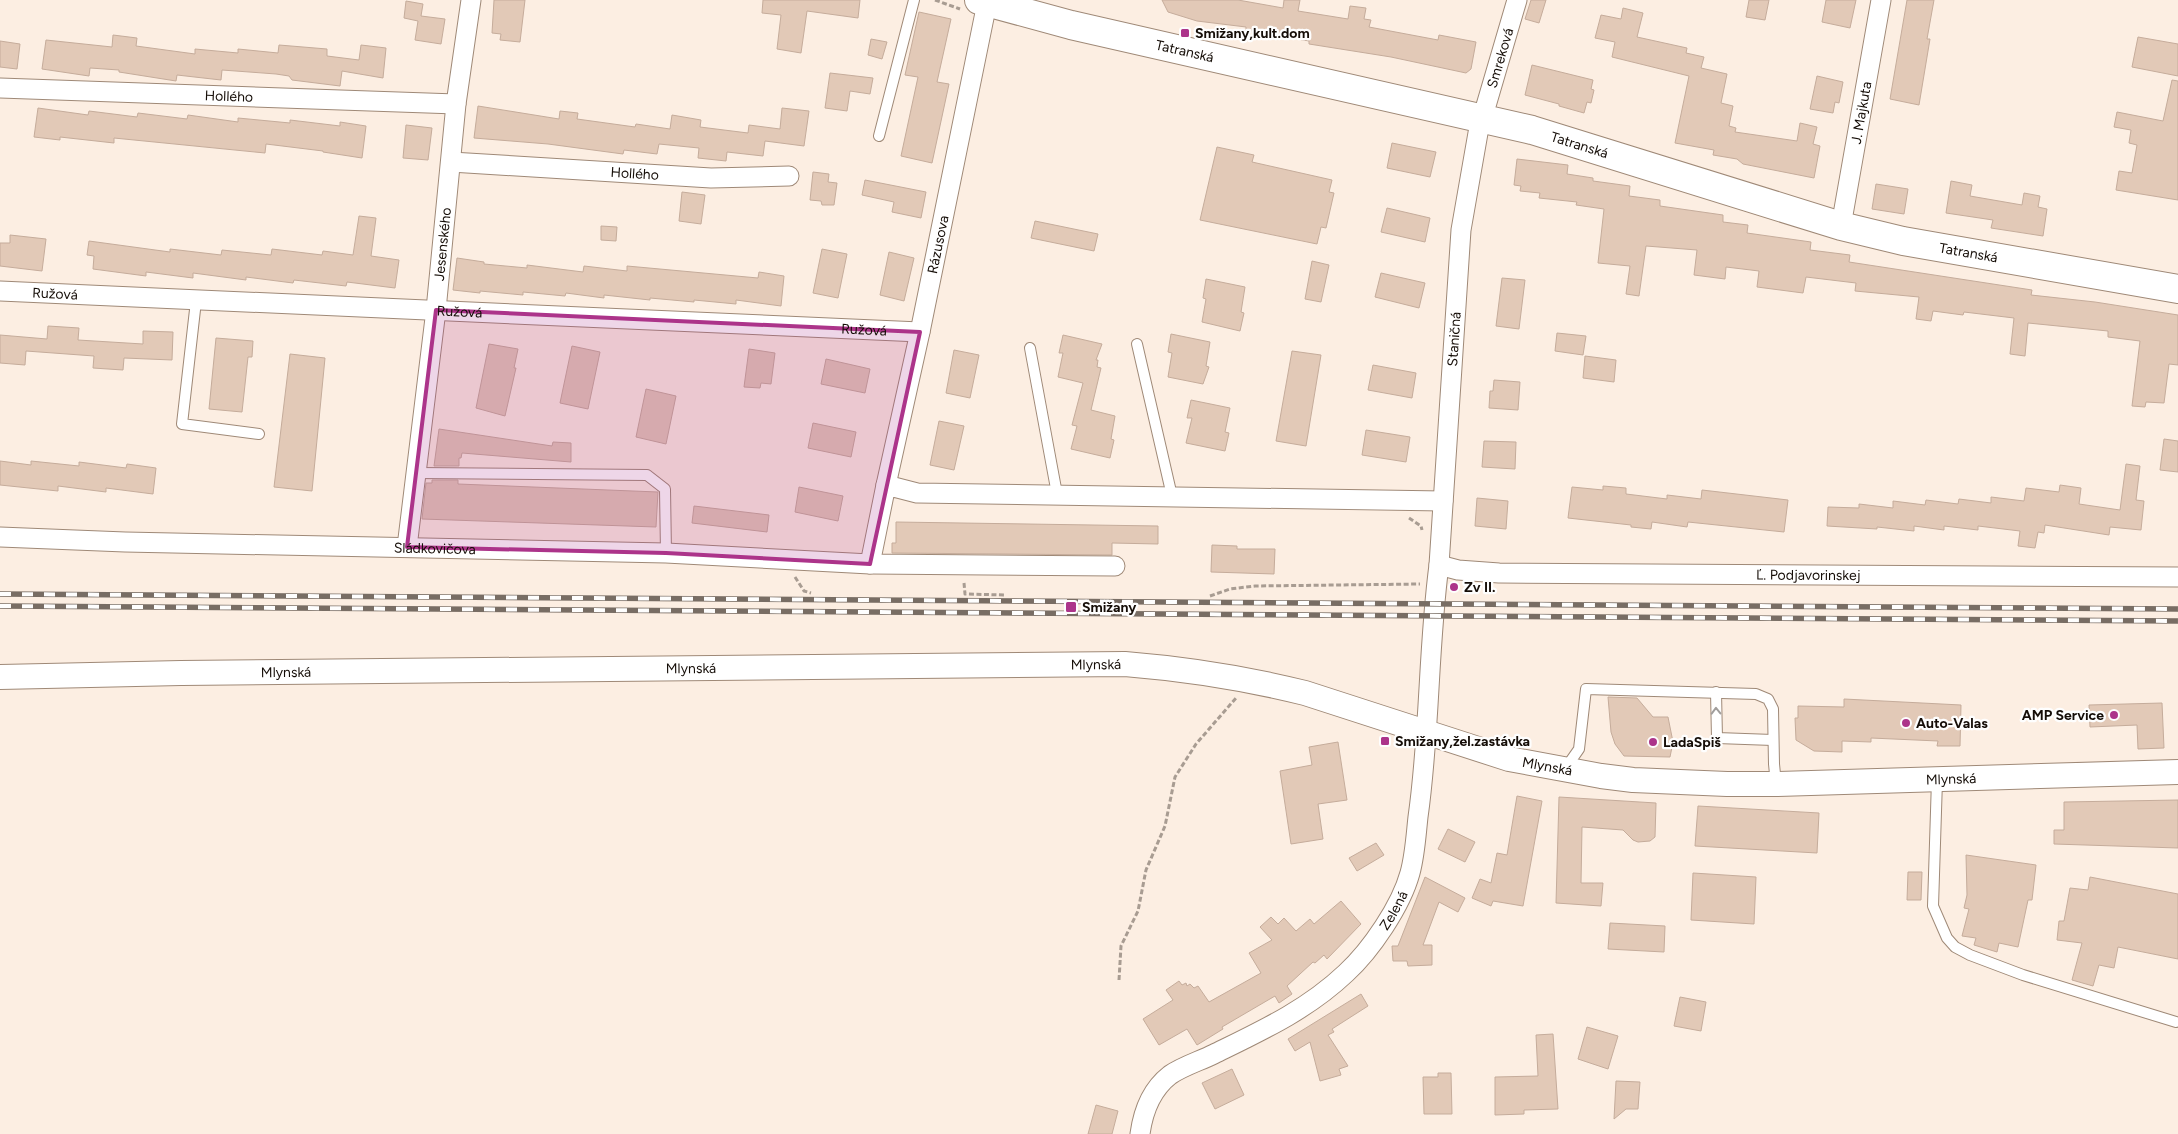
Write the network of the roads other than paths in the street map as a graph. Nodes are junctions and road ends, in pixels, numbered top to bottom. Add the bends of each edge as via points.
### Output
1 (471, 0) edge
2 (914, 0) edge
3 (1517, 0) edge
4 (1881, 0) edge
5 (983, 1) edge
6 (0, 88) edge
7 (456, 104) junction
8 (1484, 118) junction
9 (879, 136) dead end
10 (450, 162) junction
11 (789, 176) dead end
12 (1842, 226) junction
13 (2178, 289) edge
14 (0, 291) edge
15 (196, 301) junction
16 (436, 310) junction
17 (920, 332) junction
18 (1137, 344) dead end
19 (1030, 348) dead end
20 (259, 434) dead end
21 (416, 473) junction
22 (886, 485) junction
23 (1057, 494) junction
24 (1172, 496) junction
25 (1443, 501) junction
26 (0, 537) edge
27 (407, 547) junction
28 (666, 553) junction
29 (870, 564) junction
30 (1115, 566) dead end
31 (1438, 572) junction
32 (2178, 577) edge
33 (0, 677) edge
34 (1716, 692) junction
35 (1426, 732) junction
36 (1773, 740) junction
37 (1565, 770) junction
38 (2178, 772) edge
39 (1937, 780) junction
40 (1776, 784) junction
41 (2176, 1022) dead end
42 (1140, 1134) edge

1 - 7 street, Jesenského
2 - 9 lane
3 - 8 street, Smreková
4 - 12 street, J. Majkuta
5 - 8 main road, Tatranská
5 - 17 street, Rázusova
6 - 7 street, Hollého
7 - 10 street, Jesenského
8 - 12 main road, Tatranská
8 - 25 street, Staničná via 1478,133 1461,230
10 - 11 street, Hollého via 712,178
10 - 16 street, Jesenského
12 - 13 main road, Tatranská via 1903,241
14 - 15 street, Ružová
15 - 16 street, Ružová
15 - 20 lane via 182,424
16 - 17 street, Ružová
16 - 21 street, Jesenského
17 - 22 street, Rázusova
18 - 24 lane
19 - 23 lane
21 - 27 street, Jesenského
21 - 28 lane via 647,475 664,489
22 - 23 street via 917,493
22 - 29 street, Rázusova
23 - 24 street
24 - 25 street
25 - 31 street, Staničná
26 - 27 street, Sládkovičova
27 - 28 street, Sládkovičova
28 - 29 street, Sládkovičova
29 - 30 street, Sládkovičova
31 - 32 street, Ľ. Podjavorinskej
31 - 35 street, Zelená
33 - 35 street, Mlynská via 1094,663 1174,668 1242,678 1305,693
34 - 36 lane via 1756,694 1768,699 1773,709
36 -> 34 lane via 1716,738
34 - 37 lane via 1586,689 1579,749
35 - 37 street, Mlynská via 1510,759
35 - 42 street, Zelená via 1410,873 1377,938 1324,993 1291,1016 1170,1075 1151,1099
36 - 40 lane
37 - 40 street, Mlynská via 1633,780
38 - 39 street, Mlynská
39 - 40 street, Mlynská
39 - 41 lane via 1933,906 1947,938 1955,947 1970,956 2023,975

